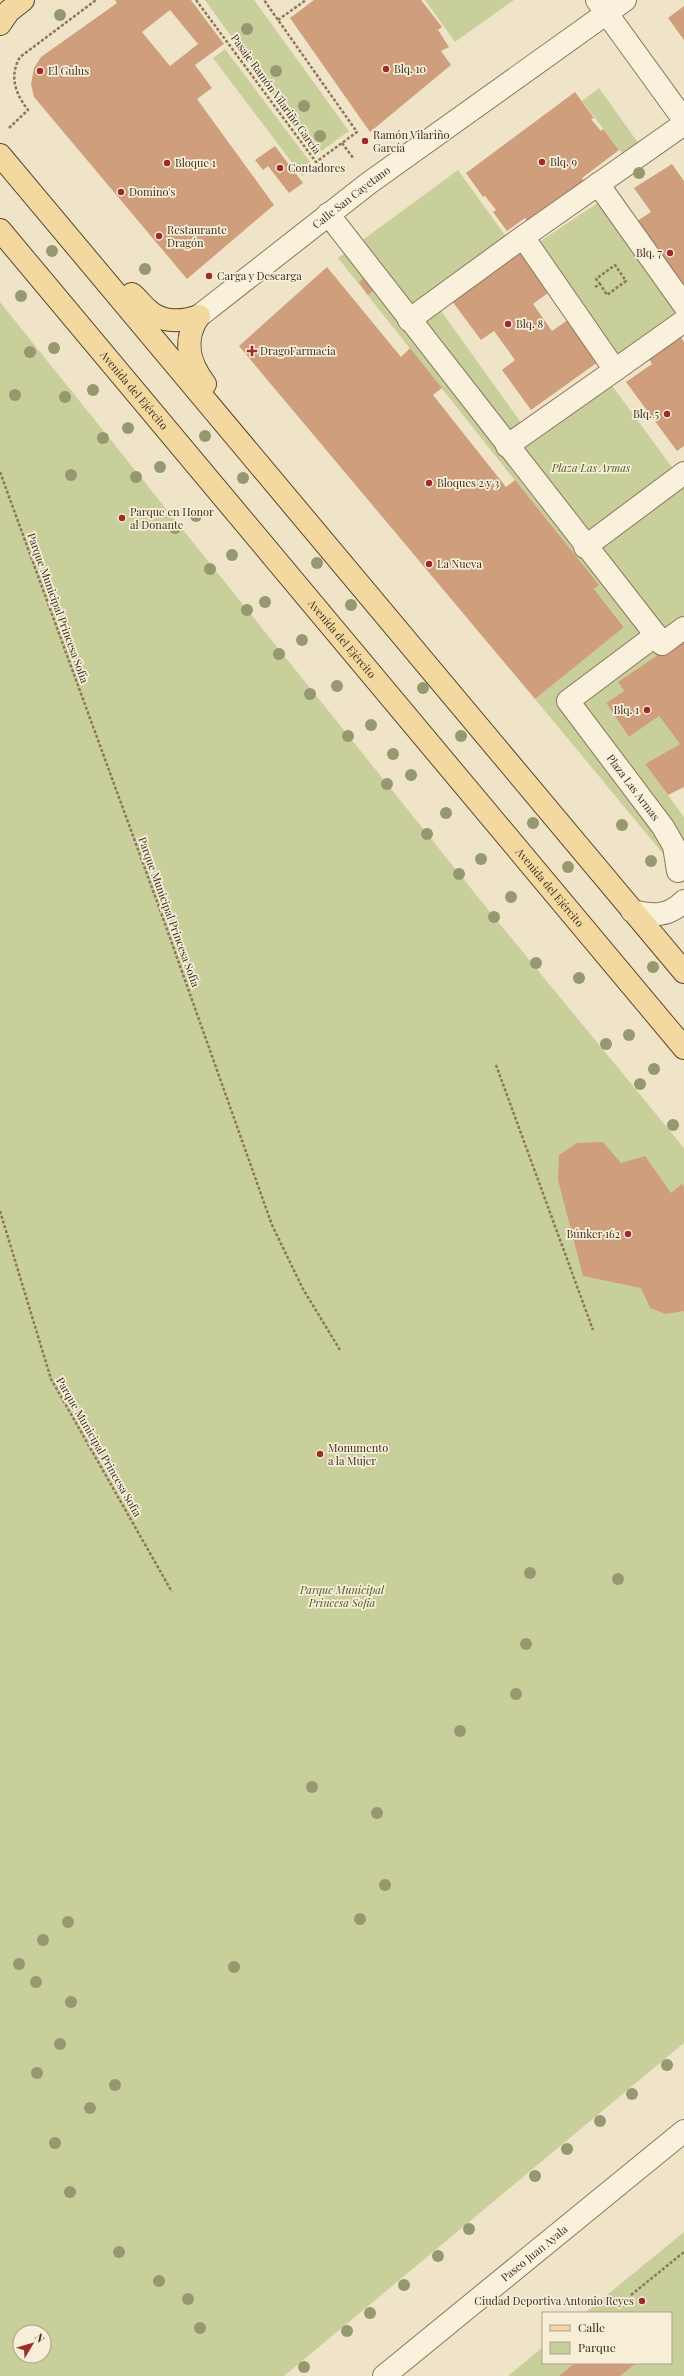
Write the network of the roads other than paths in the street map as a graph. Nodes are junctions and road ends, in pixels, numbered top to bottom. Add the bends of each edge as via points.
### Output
1 (625, 0) edge
2 (602, 7) edge
3 (684, 120) edge
4 (684, 124) edge
5 (0, 154) edge
6 (598, 184) junction
7 (328, 214) junction
8 (0, 230) edge
9 (518, 241) junction
10 (109, 286) junction
11 (684, 305) edge
12 (199, 316) junction
13 (409, 320) junction
14 (684, 321) edge
15 (615, 370) junction
16 (236, 438) junction
17 (507, 446) junction
18 (684, 473) edge
19 (586, 547) junction
20 (684, 628) edge
21 (656, 635) junction
22 (678, 871) dead end
23 (684, 901) edge
24 (632, 911) junction
25 (684, 972) edge
26 (684, 1048) edge
27 (684, 2131) edge
28 (384, 2376) edge

1 - 2 street, Calle San Cayetano
2 - 3 street
2 - 7 street, Calle San Cayetano via 424,144
4 - 6 street
5 - 10 main road
6 - 9 street
6 - 11 street
7 - 12 street, Calle San Cayetano
7 - 13 street
8 - 26 main road, Avenida del Ejército
9 - 13 street
9 - 15 street via 570,305
10 - 12 main road via 126,291 149,311 163,319 180,320
10 - 16 main road
12 - 16 main road via 192,325 188,340 191,363 225,409
13 - 17 street
14 - 15 street
15 - 17 street
16 - 24 main road
17 - 19 street
18 - 19 street
19 - 21 street
20 - 21 street via 662,644
21 - 22 street, Plaza Las Armas via 568,701 663,826 674,846
23 - 24 street via 658,915
24 - 25 main road
27 - 28 street, Paseo Juan Ayala

